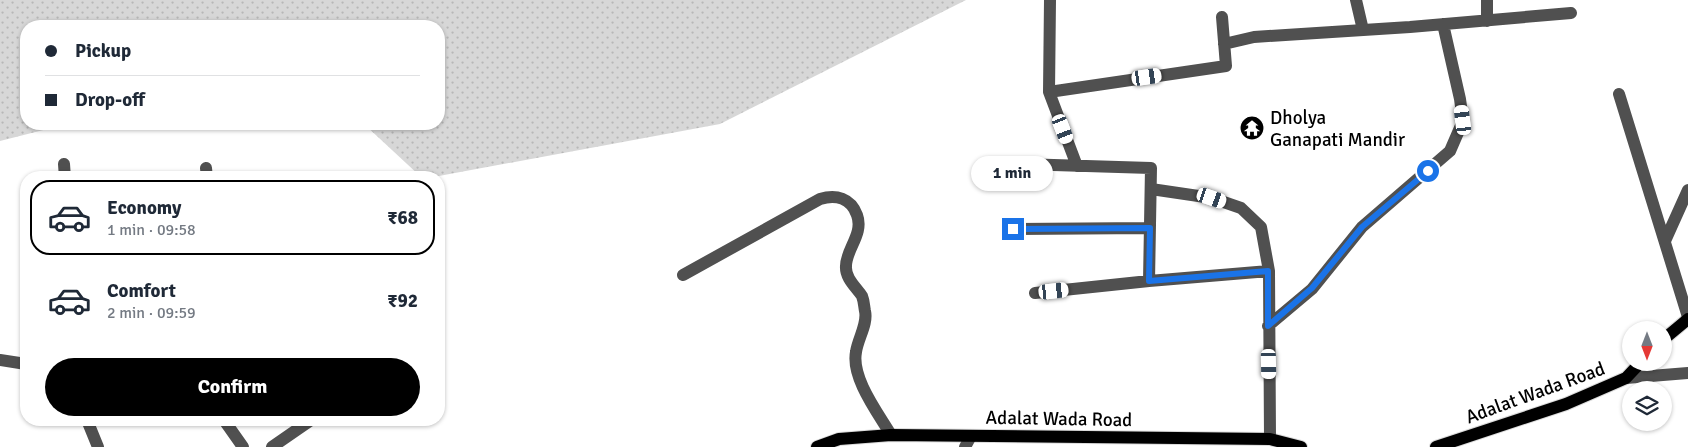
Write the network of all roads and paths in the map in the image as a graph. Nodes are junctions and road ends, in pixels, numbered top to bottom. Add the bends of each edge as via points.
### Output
1 (1050, 0) edge
2 (1356, 0) edge
3 (1487, 0) edge
4 (1571, 13) dead end
5 (1222, 17) dead end
6 (1488, 21) junction
7 (1443, 24) junction
8 (1363, 30) junction
9 (1224, 44) junction
10 (1049, 92) junction
11 (1619, 94) dead end
12 (64, 164) dead end
13 (1021, 164) dead end
14 (1077, 166) junction
15 (64, 171) edge
16 (1151, 189) junction
17 (1688, 190) edge
18 (1150, 228) junction
19 (1013, 229) dead end
20 (1665, 241) junction
21 (1268, 271) junction
22 (683, 275) dead end
23 (1149, 281) junction
24 (1035, 293) dead end
25 (1688, 318) edge
26 (1268, 326) junction
27 (1672, 332) edge
28 (0, 360) edge
29 (20, 363) edge
30 (1633, 371) edge
31 (1688, 373) edge
32 (1626, 378) junction
33 (89, 426) edge
34 (228, 426) edge
35 (302, 426) edge
36 (891, 435) junction
37 (1270, 439) junction
38 (967, 440) edge
39 (1002, 442) edge
40 (98, 447) edge
41 (244, 447) edge
42 (272, 447) edge
43 (817, 447) edge
44 (1301, 447) edge
45 (1436, 447) edge

1 - 10 street
2 - 8 street
3 - 6 street
4 - 6 street
5 - 9 street
6 - 7 street
7 - 8 street
7 - 26 street via 1463,120 1450,151 1362,227 1312,288
8 - 9 street via 1254,37
9 - 10 street via 1226,66
10 - 14 street
11 - 20 street
12 - 15 street
13 - 14 street
14 - 16 street via 1151,168
16 - 18 street
16 - 21 street via 1212,198 1241,208 1261,227
17 - 20 street
18 - 19 street
18 - 23 street
20 - 25 street
21 - 23 street
21 - 26 street
22 - 36 street via 820,199 841,197 851,203 858,216 859,227 846,273 863,298 866,315 855,353 861,385
23 - 24 street
25 - 27 main road
26 - 37 street
28 - 29 street
30 - 32 main road, Adalat Wada Road
31 - 32 street
32 - 45 main road, Adalat Wada Road via 1566,404
33 - 40 street
34 - 41 street
35 - 42 street
36 - 38 main road, Adalat Wada Road
36 - 43 main road, Adalat Wada Road via 839,439
37 - 39 main road, Adalat Wada Road
37 - 44 main road, Adalat Wada Road
38 - 39 main road, Adalat Wada Road

